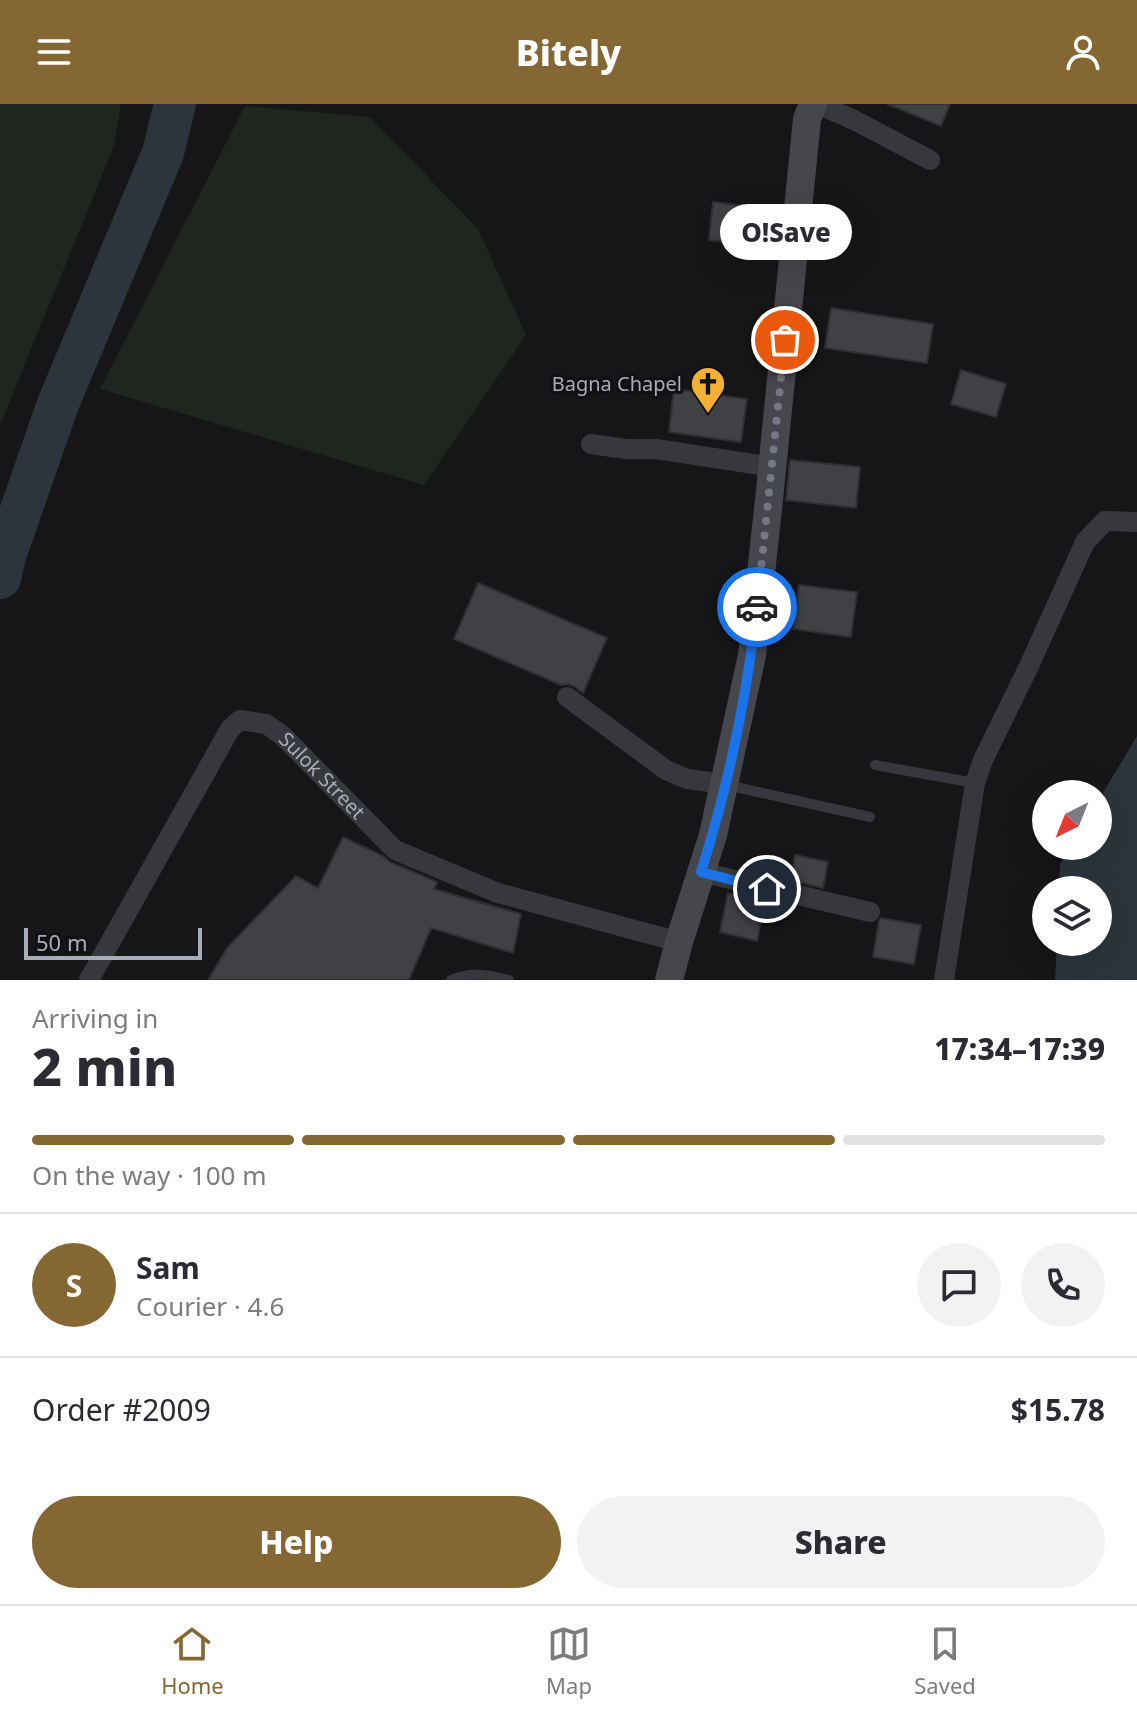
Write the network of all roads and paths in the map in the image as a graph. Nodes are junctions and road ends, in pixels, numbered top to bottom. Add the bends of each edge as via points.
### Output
1 (815, 104) edge
2 (930, 160) dead end
3 (591, 444) dead end
4 (773, 467) junction
5 (1137, 522) edge
6 (567, 697) dead end
7 (875, 765) dead end
8 (975, 783) junction
9 (725, 784) junction
10 (870, 817) dead end
11 (701, 872) junction
12 (870, 912) dead end
13 (679, 942) junction
14 (89, 980) edge
15 (451, 980) edge
16 (509, 980) edge
17 (669, 980) edge
18 (944, 980) edge

1 - 2 street
1 - 4 main road via 807,119
3 - 4 street
4 - 9 main road via 752,655
5 - 8 street via 1105,521 1085,542
6 - 9 street via 666,770
7 - 8 lane
8 - 18 street
9 - 10 lane
9 - 11 main road
11 - 12 street
11 - 13 main road
13 - 14 street, Sulok Street via 498,893 395,850 283,736 266,724 240,720 230,729
13 - 17 main road
15 - 16 lane via 481,973

